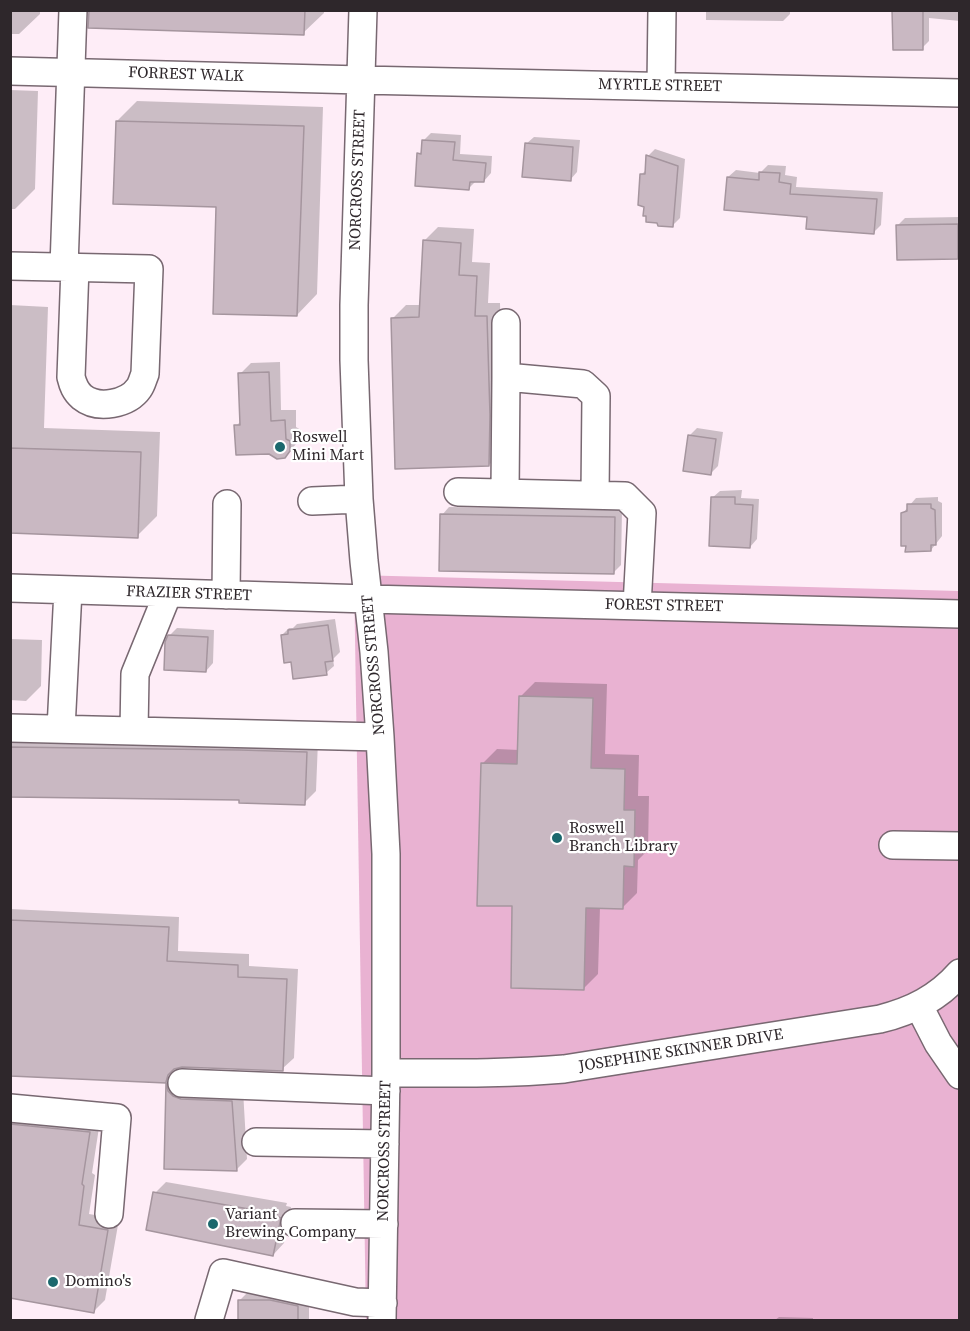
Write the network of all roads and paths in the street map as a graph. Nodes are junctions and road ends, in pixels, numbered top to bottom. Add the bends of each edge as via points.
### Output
1 (73, 10) edge
2 (363, 10) edge
3 (662, 10) edge
4 (10, 71) edge
5 (71, 72) junction
6 (361, 80) junction
7 (661, 86) junction
8 (960, 93) edge
9 (10, 266) edge
10 (70, 267) junction
11 (506, 323) dead end
12 (506, 377) junction
13 (458, 492) dead end
14 (505, 493) junction
15 (595, 495) junction
16 (359, 499) junction
17 (312, 501) dead end
18 (227, 504) dead end
19 (10, 588) edge
20 (68, 590) junction
21 (168, 593) junction
22 (226, 595) junction
23 (368, 599) junction
24 (637, 606) junction
25 (960, 614) edge
26 (10, 728) edge
27 (61, 729) junction
28 (134, 731) junction
29 (380, 737) junction
30 (893, 845) dead end
31 (960, 846) edge
32 (960, 973) edge
33 (919, 1006) junction
34 (960, 1075) edge
35 (386, 1082) junction
36 (182, 1083) dead end
37 (10, 1108) edge
38 (256, 1142) dead end
39 (385, 1144) junction
40 (109, 1214) dead end
41 (294, 1223) dead end
42 (384, 1224) junction
43 (327, 1308) edge
44 (383, 1312) edge
45 (209, 1320) edge

1 - 5 street
2 - 6 street, NORCROSS STREET
3 - 7 street
4 - 5 street, FORREST WALK
5 - 6 street, FORREST WALK
5 - 10 street
6 - 7 street, MYRTLE STREET
6 - 16 street, NORCROSS STREET via 354,305
7 - 8 street, MYRTLE STREET
9 - 10 street
10 - 10 street via 74,388 84,399 114,404 139,388 145,374 148,269
11 - 12 street
12 - 14 street
12 - 15 street via 584,384 596,396
13 - 14 street
14 - 15 street
15 - 24 street via 625,496 642,513
16 - 17 street
16 - 23 street, NORCROSS STREET
18 - 22 street
19 - 20 street, FRAZIER STREET
20 - 21 street, FRAZIER STREET
20 - 27 street
21 - 22 street, FRAZIER STREET
21 - 28 street via 135,674
22 - 23 street, FRAZIER STREET
23 - 24 street, FOREST STREET
23 - 29 street, NORCROSS STREET
24 - 25 street, FOREST STREET
26 - 27 street
27 - 28 street
28 - 29 street
29 - 35 street, NORCROSS STREET via 386,854
30 - 31 street
32 - 33 street, JOSEPHINE SKINNER DRIVE
33 - 34 street
33 - 35 street, JOSEPHINE SKINNER DRIVE via 880,1019 564,1069 452,1072
35 - 36 street, JOSEPHINE SKINNER DRIVE
35 - 39 street, NORCROSS STREET
37 - 40 street via 117,1118
38 - 39 street
39 - 42 street, NORCROSS STREET
41 - 42 street
42 - 44 street, NORCROSS STREET
43 - 44 street via 355,1302
43 - 45 street via 223,1273

